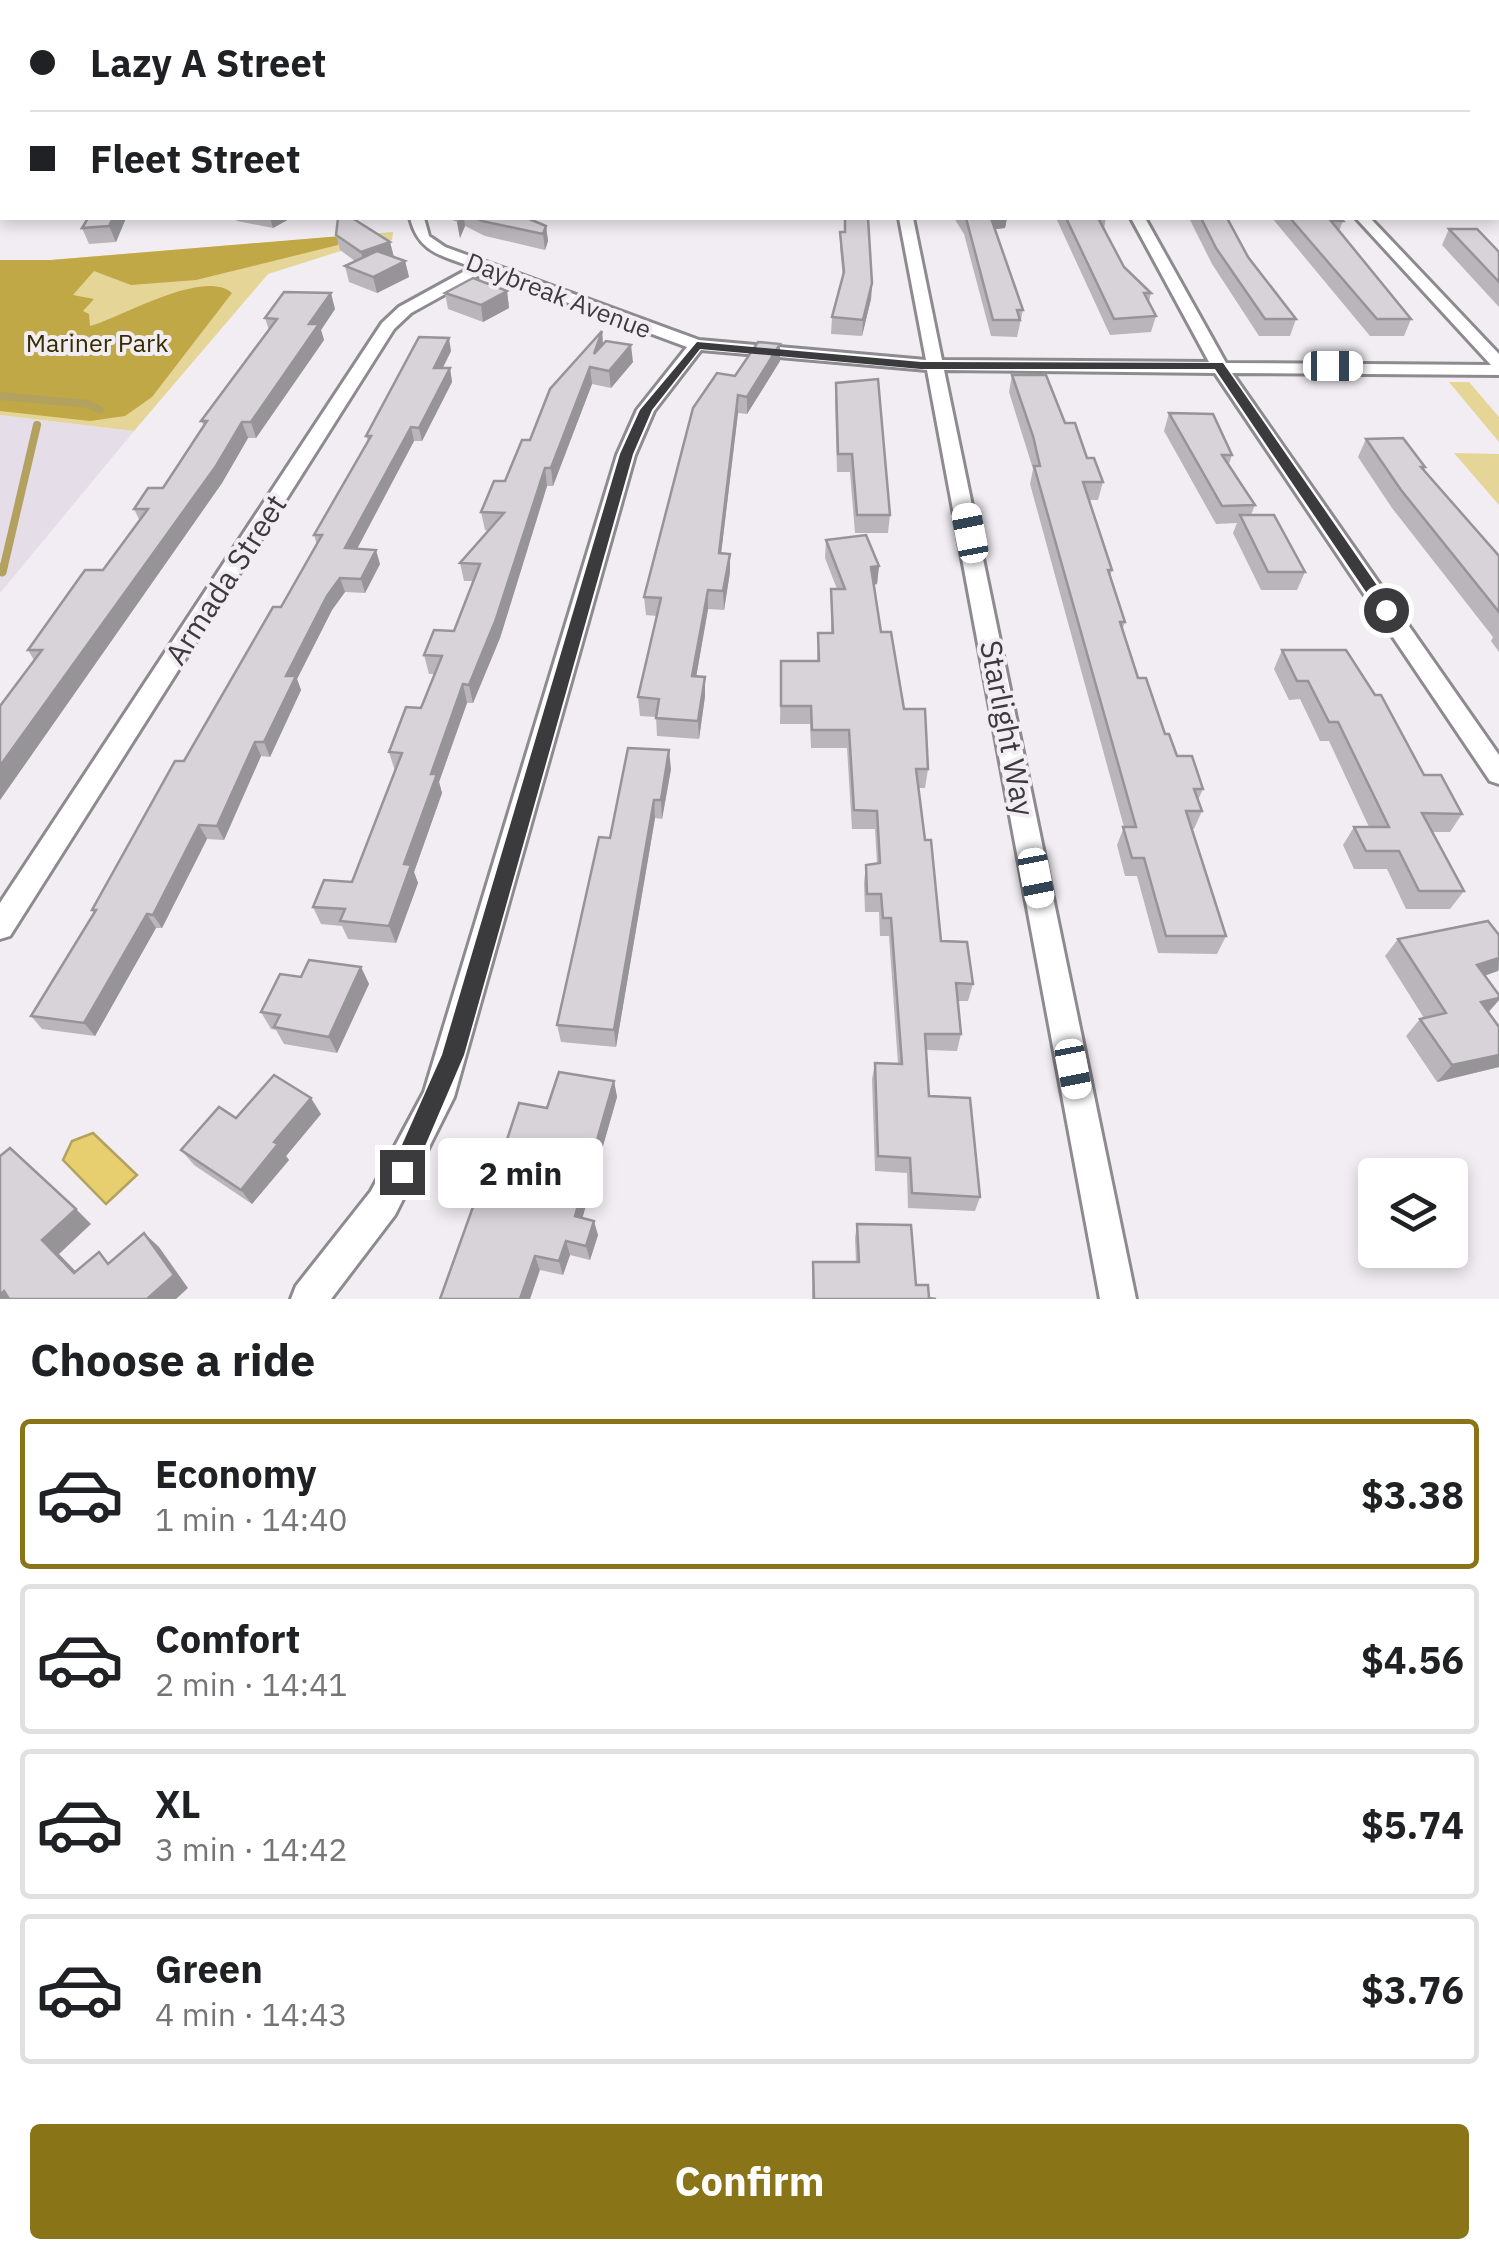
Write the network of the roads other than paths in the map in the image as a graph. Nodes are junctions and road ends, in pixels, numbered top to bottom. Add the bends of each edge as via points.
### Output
1 (418, 220) edge
2 (906, 220) edge
3 (1139, 220) edge
4 (1365, 220) edge
5 (483, 267) junction
6 (697, 346) junction
7 (938, 366) junction
8 (1218, 366) junction
9 (1499, 367) edge
10 (1499, 774) edge
11 (0, 926) edge
12 (309, 1299) edge
13 (1118, 1299) edge

1 - 5 street, Daybreak Avenue via 426,242
2 - 7 street, Starlight Way
3 - 8 street
4 - 9 street
5 - 6 street, Daybreak Avenue
5 - 11 street, Armada Street via 388,326
6 - 7 street, Daybreak Avenue
6 - 12 street via 646,410 626,454 438,1097 383,1203
7 - 8 street, Daybreak Avenue
7 - 13 street, Starlight Way
8 - 9 street, Daybreak Avenue
8 - 10 street

